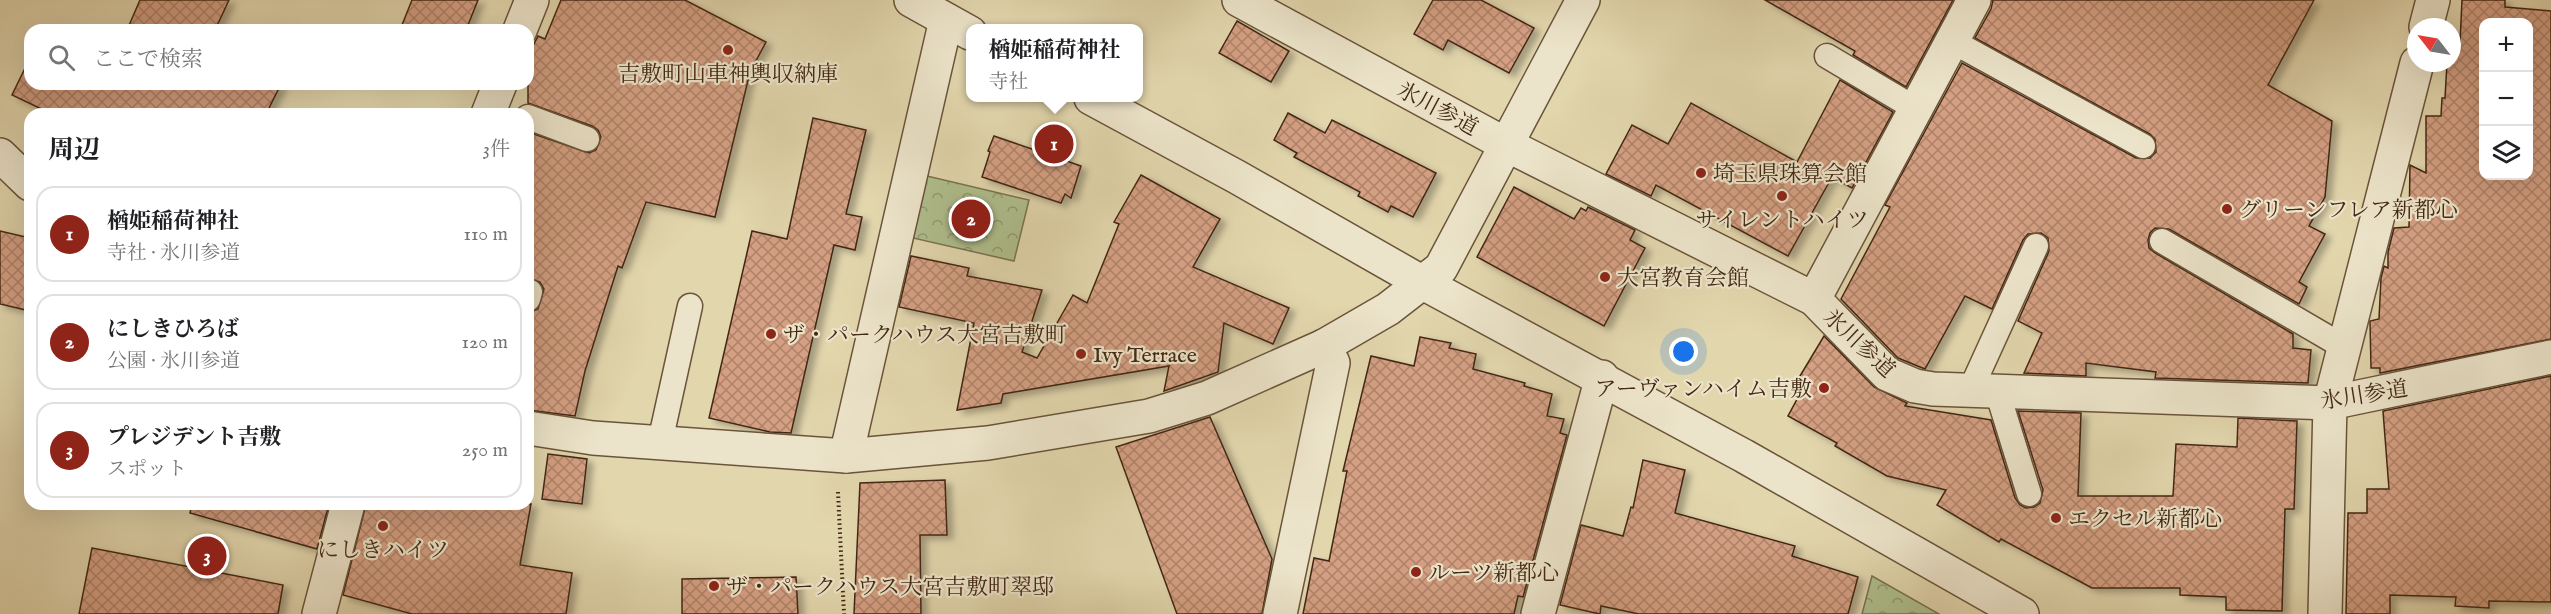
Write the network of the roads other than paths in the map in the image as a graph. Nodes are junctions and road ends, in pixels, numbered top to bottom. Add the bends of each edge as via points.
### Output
1 (532, 0) edge
2 (911, 0) edge
3 (1239, 0) edge
4 (1583, 0) edge
5 (1974, 0) edge
6 (2433, 0) edge
7 (2428, 18) edge
8 (522, 24) edge
9 (958, 26) edge
10 (1952, 41) junction
11 (1827, 56) dead end
12 (2415, 72) edge
13 (1098, 102) edge
14 (1916, 109) junction
15 (534, 119) edge
16 (587, 139) dead end
17 (1505, 144) junction
18 (2144, 146) dead end
19 (0, 155) edge
20 (24, 178) edge
21 (2162, 241) dead end
22 (2036, 246) dead end
23 (1423, 283) junction
24 (1814, 299) junction
25 (690, 306) dead end
26 (1324, 346) junction
27 (2344, 347) junction
28 (2551, 357) edge
29 (1602, 378) junction
30 (1984, 391) junction
31 (2330, 403) junction
32 (534, 429) edge
33 (660, 442) junction
34 (841, 456) junction
35 (2029, 494) dead end
36 (346, 510) edge
37 (319, 614) edge
38 (1280, 614) edge
39 (1538, 614) edge
40 (2022, 614) edge
41 (2325, 614) edge

1 - 8 street
2 - 9 street
3 - 17 street, 氷川参道
4 - 17 street
5 - 10 street
6 - 7 street
9 - 34 street
10 - 14 street
10 - 18 lane
11 - 14 lane
12 - 27 street
13 - 23 street
14 - 24 street
15 - 16 lane
17 - 23 street via 1442,268
17 - 24 street, 氷川参道
19 - 20 street
21 - 27 lane
22 - 30 lane
23 - 26 street via 1388,309
23 - 29 street
24 - 30 street, 氷川参道 via 1887,374 1915,386
25 - 33 lane
26 - 34 street via 1207,398 1149,416 988,443
26 - 38 street via 1333,363
27 - 31 street
28 - 31 street, 氷川参道
29 - 39 street
29 - 40 street
30 - 31 street, 氷川参道
30 - 35 lane
31 - 41 street
32 - 33 street
33 - 34 street
36 - 37 street

